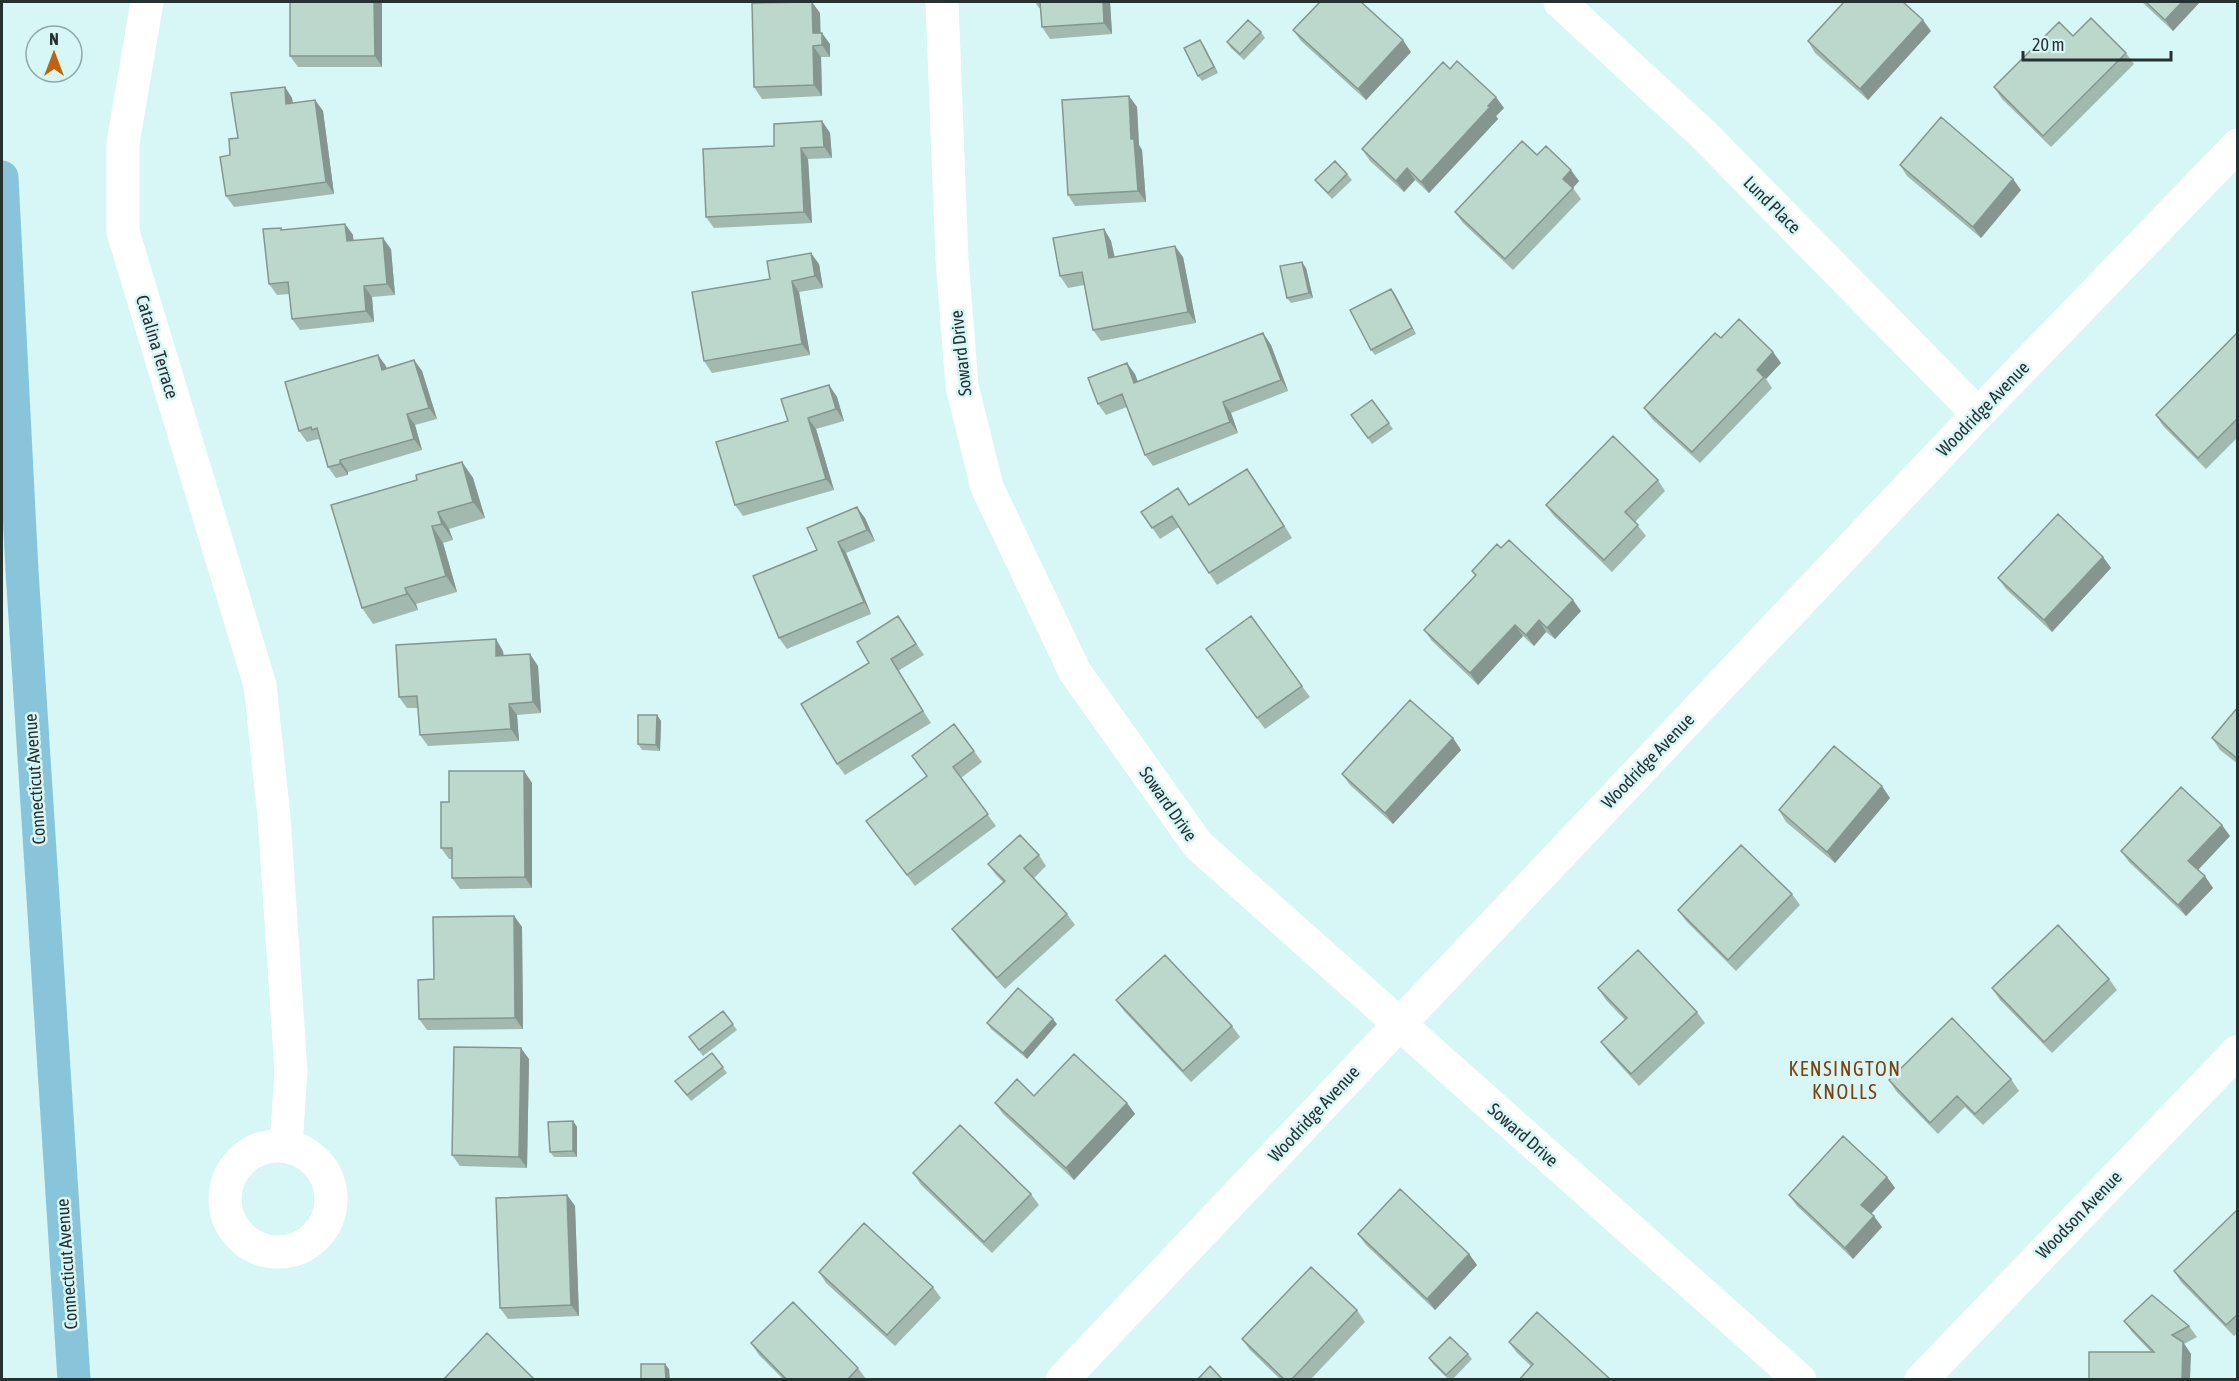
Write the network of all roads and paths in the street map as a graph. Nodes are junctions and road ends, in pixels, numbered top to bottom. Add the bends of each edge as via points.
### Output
1 (147, 2) edge
2 (942, 2) edge
3 (1560, 2) edge
4 (2238, 145) edge
5 (2, 177) edge
6 (1978, 414) junction
7 (1398, 1024) junction
8 (2238, 1051) edge
9 (286, 1146) dead end
10 (74, 1380) edge
11 (1062, 1380) edge
12 (1800, 1380) edge
13 (1921, 1380) edge

1 - 9 street, Catalina Terrace via 123,143 123,232 260,685 274,817 291,1071
2 - 7 street, Soward Drive via 952,260 962,386 987,487 1075,672 1198,845
3 - 6 street, Lund Place via 1703,134
4 - 6 street, Woodridge Avenue
5 - 10 main road, Connecticut Avenue via 22,571
6 - 7 street, Woodridge Avenue
7 - 11 street, Woodridge Avenue
7 - 12 street, Soward Drive
8 - 13 street, Woodson Avenue

